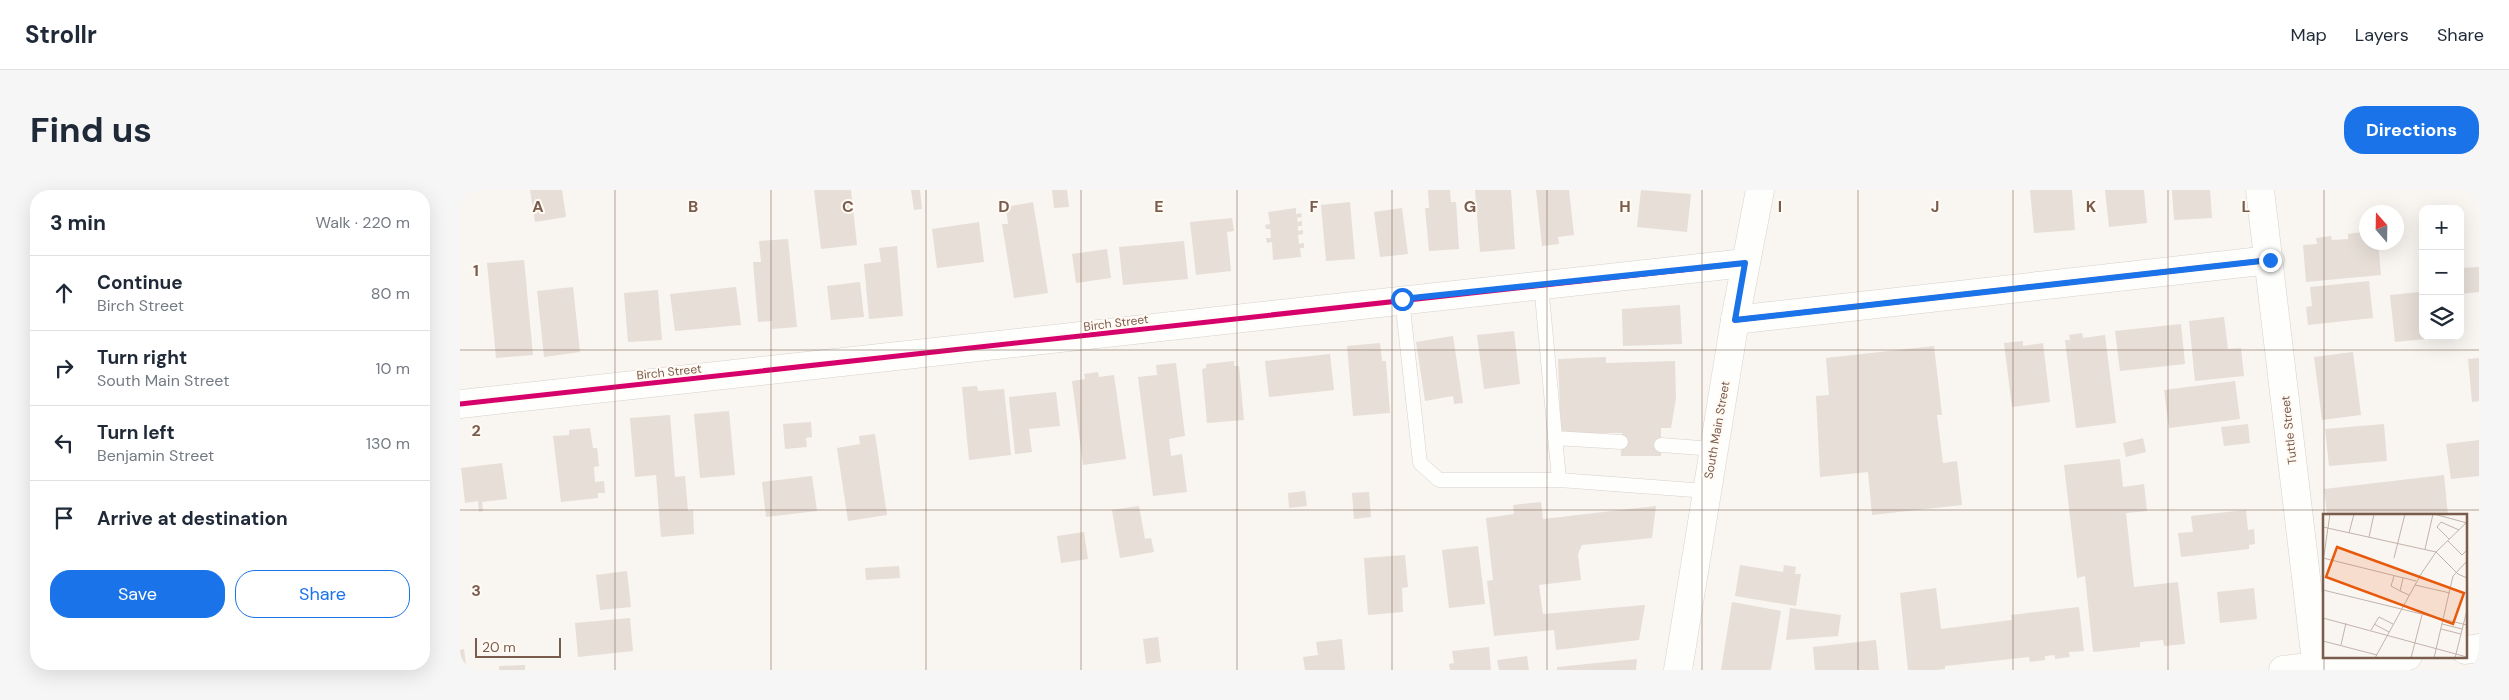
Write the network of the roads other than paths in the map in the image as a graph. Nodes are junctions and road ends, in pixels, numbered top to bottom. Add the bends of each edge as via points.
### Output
1 (1760, 190) edge
2 (2260, 190) edge
3 (2270, 260) junction
4 (1745, 263) junction
5 (1541, 284) junction
6 (1402, 299) junction
7 (1735, 320) junction
8 (460, 404) edge
9 (1555, 438) junction
10 (1622, 442) dead end
11 (1661, 445) dead end
12 (1714, 449) junction
13 (1559, 480) junction
14 (1707, 491) junction
15 (2479, 648) edge
16 (2466, 650) edge
17 (2393, 658) edge
18 (2317, 668) edge
19 (1678, 670) edge
20 (2283, 670) edge

1 - 4 street, South Main Street
2 - 3 street, Tuttle Street
3 - 7 street
3 - 18 street, Tuttle Street
4 - 5 street, Birch Street
4 - 7 street, South Main Street
5 - 6 street, Birch Street
5 - 9 lane
6 - 8 street, Birch Street
6 - 13 lane via 1420,464 1439,480
7 - 12 street, South Main Street
9 - 10 lane
9 - 13 lane
11 - 12 lane
12 - 14 street, South Main Street
13 - 14 lane
14 - 19 street, South Main Street
15 - 16 street
17 - 18 street
18 - 20 street

